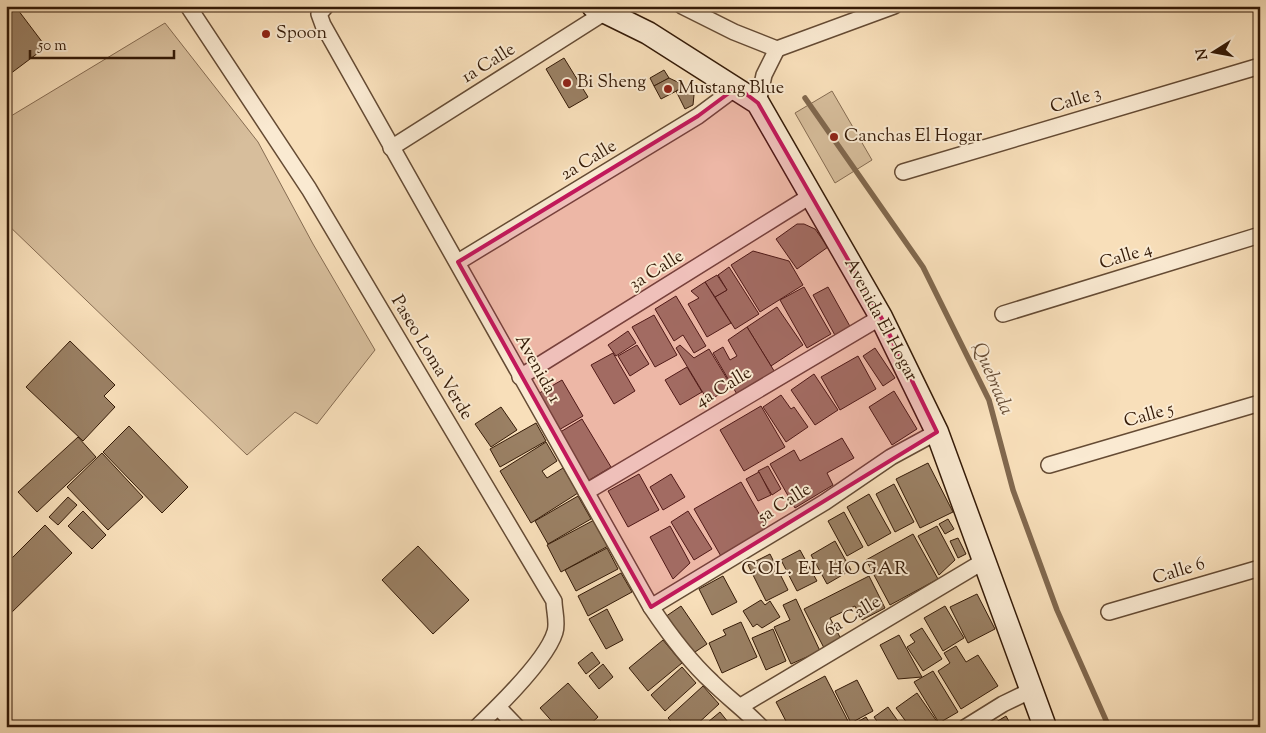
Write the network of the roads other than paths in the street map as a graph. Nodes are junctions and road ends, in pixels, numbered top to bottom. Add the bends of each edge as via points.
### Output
1 (188, 6) edge
2 (326, 6) edge
3 (682, 6) edge
4 (894, 6) edge
5 (600, 9) edge
6 (777, 49) junction
7 (1260, 66) edge
8 (737, 88) junction
9 (758, 103) junction
10 (391, 148) junction
11 (903, 172) dead end
12 (812, 195) junction
13 (1260, 235) edge
14 (458, 262) junction
15 (1003, 314) dead end
16 (881, 317) junction
17 (520, 377) junction
18 (1260, 403) edge
19 (937, 432) junction
20 (1050, 465) dead end
21 (586, 492) junction
22 (984, 561) junction
23 (1260, 568) edge
24 (651, 607) junction
25 (1110, 612) dead end
26 (1032, 690) junction
27 (741, 706) junction
28 (498, 707) junction
29 (477, 727) edge
30 (518, 727) edge
31 (761, 727) edge
32 (966, 727) edge
33 (1045, 727) edge

1 - 28 street, Paseo Loma Verde via 308,189 554,601 556,630 547,651
2 - 10 street, Avenida 1 via 319,14 323,25
3 - 6 street
4 - 6 street
5 - 8 street, Avenida El Hogar via 648,33
5 - 10 street, 1a Calle
6 - 9 street via 764,75
7 - 11 street, Calle 3
8 - 9 street, Avenida El Hogar
8 - 14 street, 2a Calle via 698,116
9 - 12 street, Avenida El Hogar
10 - 14 street, Avenida 1
12 - 16 street, Avenida El Hogar
12 - 17 street, 3a Calle
13 - 15 street, Calle 4
14 - 17 street, Avenida 1
16 - 19 street, Avenida El Hogar
16 - 21 street, 4a Calle
17 - 21 street, Avenida 1
18 - 20 street, Calle 5
19 - 22 street, Avenida El Hogar
19 - 24 street, 5a Calle via 891,457 825,502
21 - 24 street, Avenida 1
22 - 26 street, Avenida El Hogar
22 - 27 street, 6a Calle
23 - 25 street, Calle 6
24 - 27 street, Avenida 1 via 672,640 712,682
26 - 32 street
26 - 33 street, Avenida El Hogar
27 - 31 street, Avenida 1
28 - 29 street, Paseo Loma Verde
28 - 30 street

